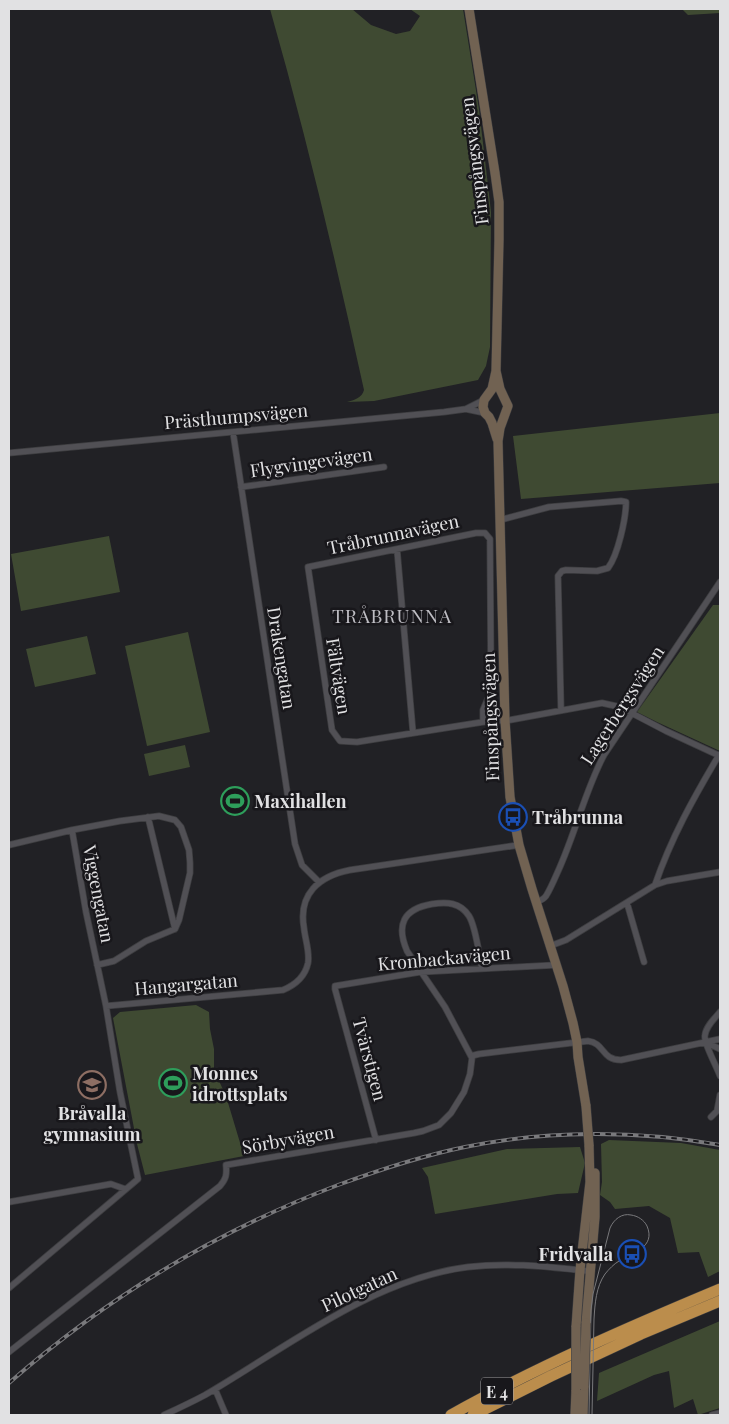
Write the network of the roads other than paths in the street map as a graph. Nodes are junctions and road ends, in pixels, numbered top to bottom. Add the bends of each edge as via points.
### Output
1 (469, 9) edge
2 (496, 371) junction
3 (504, 397) junction
4 (486, 398) junction
5 (466, 409) junction
6 (504, 414) junction
7 (487, 415) junction
8 (234, 432) junction
9 (498, 441) junction
10 (9, 453) edge
11 (384, 467) dead end
12 (241, 487) junction
13 (500, 520) junction
14 (397, 549) junction
15 (308, 567) joint
16 (720, 582) edge
17 (561, 710) junction
18 (631, 713) junction
19 (505, 720) junction
20 (483, 722) junction
21 (413, 733) junction
22 (720, 756) edge
23 (148, 817) junction
24 (72, 830) junction
25 (9, 845) edge
26 (519, 845) junction
27 (720, 872) edge
28 (318, 882) junction
29 (655, 885) junction
30 (536, 902) junction
31 (627, 903) junction
32 (175, 929) junction
33 (550, 946) junction
34 (644, 962) dead end
35 (97, 964) junction
36 (556, 965) junction
37 (482, 969) junction
38 (420, 972) junction
39 (335, 986) joint
40 (106, 1006) junction
41 (720, 1012) edge
42 (720, 1039) edge
43 (577, 1042) junction
44 (705, 1042) junction
45 (720, 1049) edge
46 (471, 1056) junction
47 (720, 1076) edge
48 (720, 1095) edge
49 (711, 1118) dead end
50 (376, 1140) junction
51 (125, 1189) junction
52 (9, 1202) edge
53 (585, 1270) junction
54 (9, 1288) edge
55 (720, 1289) edge
56 (720, 1301) edge
57 (9, 1352) edge
58 (580, 1388) junction
59 (215, 1389) junction
60 (720, 1413) edge
61 (164, 1415) edge
62 (226, 1415) edge
63 (451, 1415) edge
64 (473, 1415) edge
65 (576, 1415) edge
66 (583, 1415) edge
67 (712, 1415) edge

1 - 2 main road, Finspångsvägen via 499,202
2 - 3 main road, Finspångsvägen
2 - 4 main road, Finspångsvägen via 492,390
3 - 4 main road via 495,393
3 - 6 main road, Finspångsvägen via 508,406
4 - 5 street, Prästhumpsvägen
4 - 7 main road, Finspångsvägen via 483,407
5 - 7 street, Prästhumpsvägen
5 - 8 street, Prästhumpsvägen
6 - 7 main road via 495,418
6 - 9 main road, Finspångsvägen
7 - 9 main road, Finspångsvägen
8 - 10 street, Prästhumpsvägen
8 - 12 street, Drakengatan
9 - 13 main road, Finspångsvägen
11 - 12 street, Flygvingevägen
12 - 28 street, Drakengatan via 296,844 302,864
13 - 17 street via 549,507 626,502 626,518 608,568 598,571 566,570 558,576
13 - 19 main road, Finspångsvägen
14 - 15 street, Tråbrunnavägen
14 - 20 street, Tråbrunnavägen via 476,533 485,533 490,539 491,681
14 - 21 street
15 - 21 street, Fältvägen via 332,730 340,741 357,742
16 - 18 street, Lagerbergsvägen
17 - 18 street via 602,702
17 - 19 street
18 - 22 street
18 - 30 street, Lagerbergsvägen via 593,777 566,853 548,891 543,899
19 - 20 street
19 - 26 main road, Finspångsvägen via 510,797
20 - 21 street
22 - 29 street via 689,806
23 - 24 street
23 - 32 street
23 - 32 street via 174,820 181,828 189,850 190,873
24 - 25 street
24 - 35 street, Viggengatan
26 - 28 street via 350,870
26 - 30 main road, Finspångsvägen
27 - 29 street
28 - 40 street, Hangargatan via 306,899 302,912 308,962 304,973 292,986 274,992
29 - 31 street
30 - 33 main road, Finspångsvägen
31 - 33 street via 566,940
31 - 34 street
32 - 35 street, Viggengatan via 146,941 114,961
33 - 36 main road, Finspångsvägen
35 - 40 street, Viggengatan
36 - 37 street, Kronbackavägen
36 - 43 main road, Finspångsvägen
37 - 38 street, Kronbackavägen
37 - 38 street via 471,920 460,907 445,902 417,908 403,921 403,942
38 - 39 street, Kronbackavägen
38 - 46 street via 445,1007
39 - 50 street, Tvärstigen
40 - 51 street via 138,1179
41 - 44 street via 708,1028
42 - 44 street
43 - 44 street via 595,1042 608,1057 616,1060
43 - 46 street
43 - 53 main road, Finspångsvägen, bridge via 592,1144
44 - 45 street
44 - 47 street
46 - 50 street, Sörbyvägen via 472,1066 464,1092 446,1119 424,1131
48 - 49 street via 717,1111
50 - 57 street, Sörbyvägen via 226,1165 227,1176 220,1186
51 - 52 street via 111,1184
51 - 54 street
53 - 58 main road, Finspångsvägen, bridge via 586,1323
53 - 58 main road, Finspångsvägen, bridge via 576,1327
53 - 59 street, Pilotgatan via 512,1264 452,1270 419,1279 323,1323
55 - 63 highway, E 4 via 544,1367
56 - 64 highway, E 4 via 641,1334
58 - 65 main road, Finspångsvägen
58 - 66 main road, Finspångsvägen
59 - 61 street, Pilotgatan
59 - 62 street
60 - 67 street

